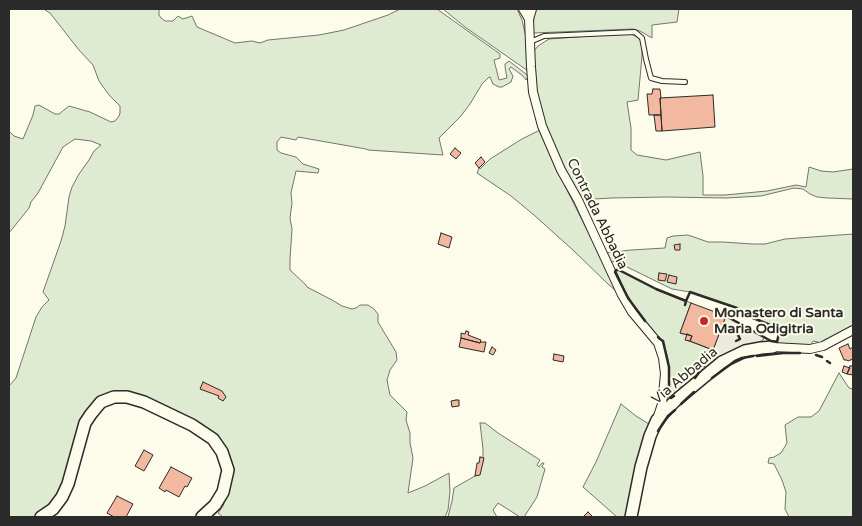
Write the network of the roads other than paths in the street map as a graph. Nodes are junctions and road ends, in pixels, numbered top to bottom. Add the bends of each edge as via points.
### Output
1 (523, 9) edge
2 (532, 9) edge
3 (530, 19) junction
4 (530, 42) junction
5 (685, 82) dead end
6 (853, 330) edge
7 (773, 347) joint
8 (657, 420) junction
9 (41, 517) edge
10 (202, 517) edge
11 (631, 517) edge

1 - 3 street
2 - 3 street, Contrada Abbadia
3 - 4 street, Contrada Abbadia
4 - 5 lane via 544,36 635,32 642,38 651,78
4 - 8 street, Contrada Abbadia via 534,92 542,126 622,295 658,343 665,374
6 - 7 street via 823,346 810,349
7 - 8 street, Via Abbadia via 745,351 722,362
8 - 11 street, Via Abbadia via 641,467
9 - 10 street via 53,509 68,484 85,424 91,414 101,402 127,397 192,425 213,439 222,452 228,470 223,492

